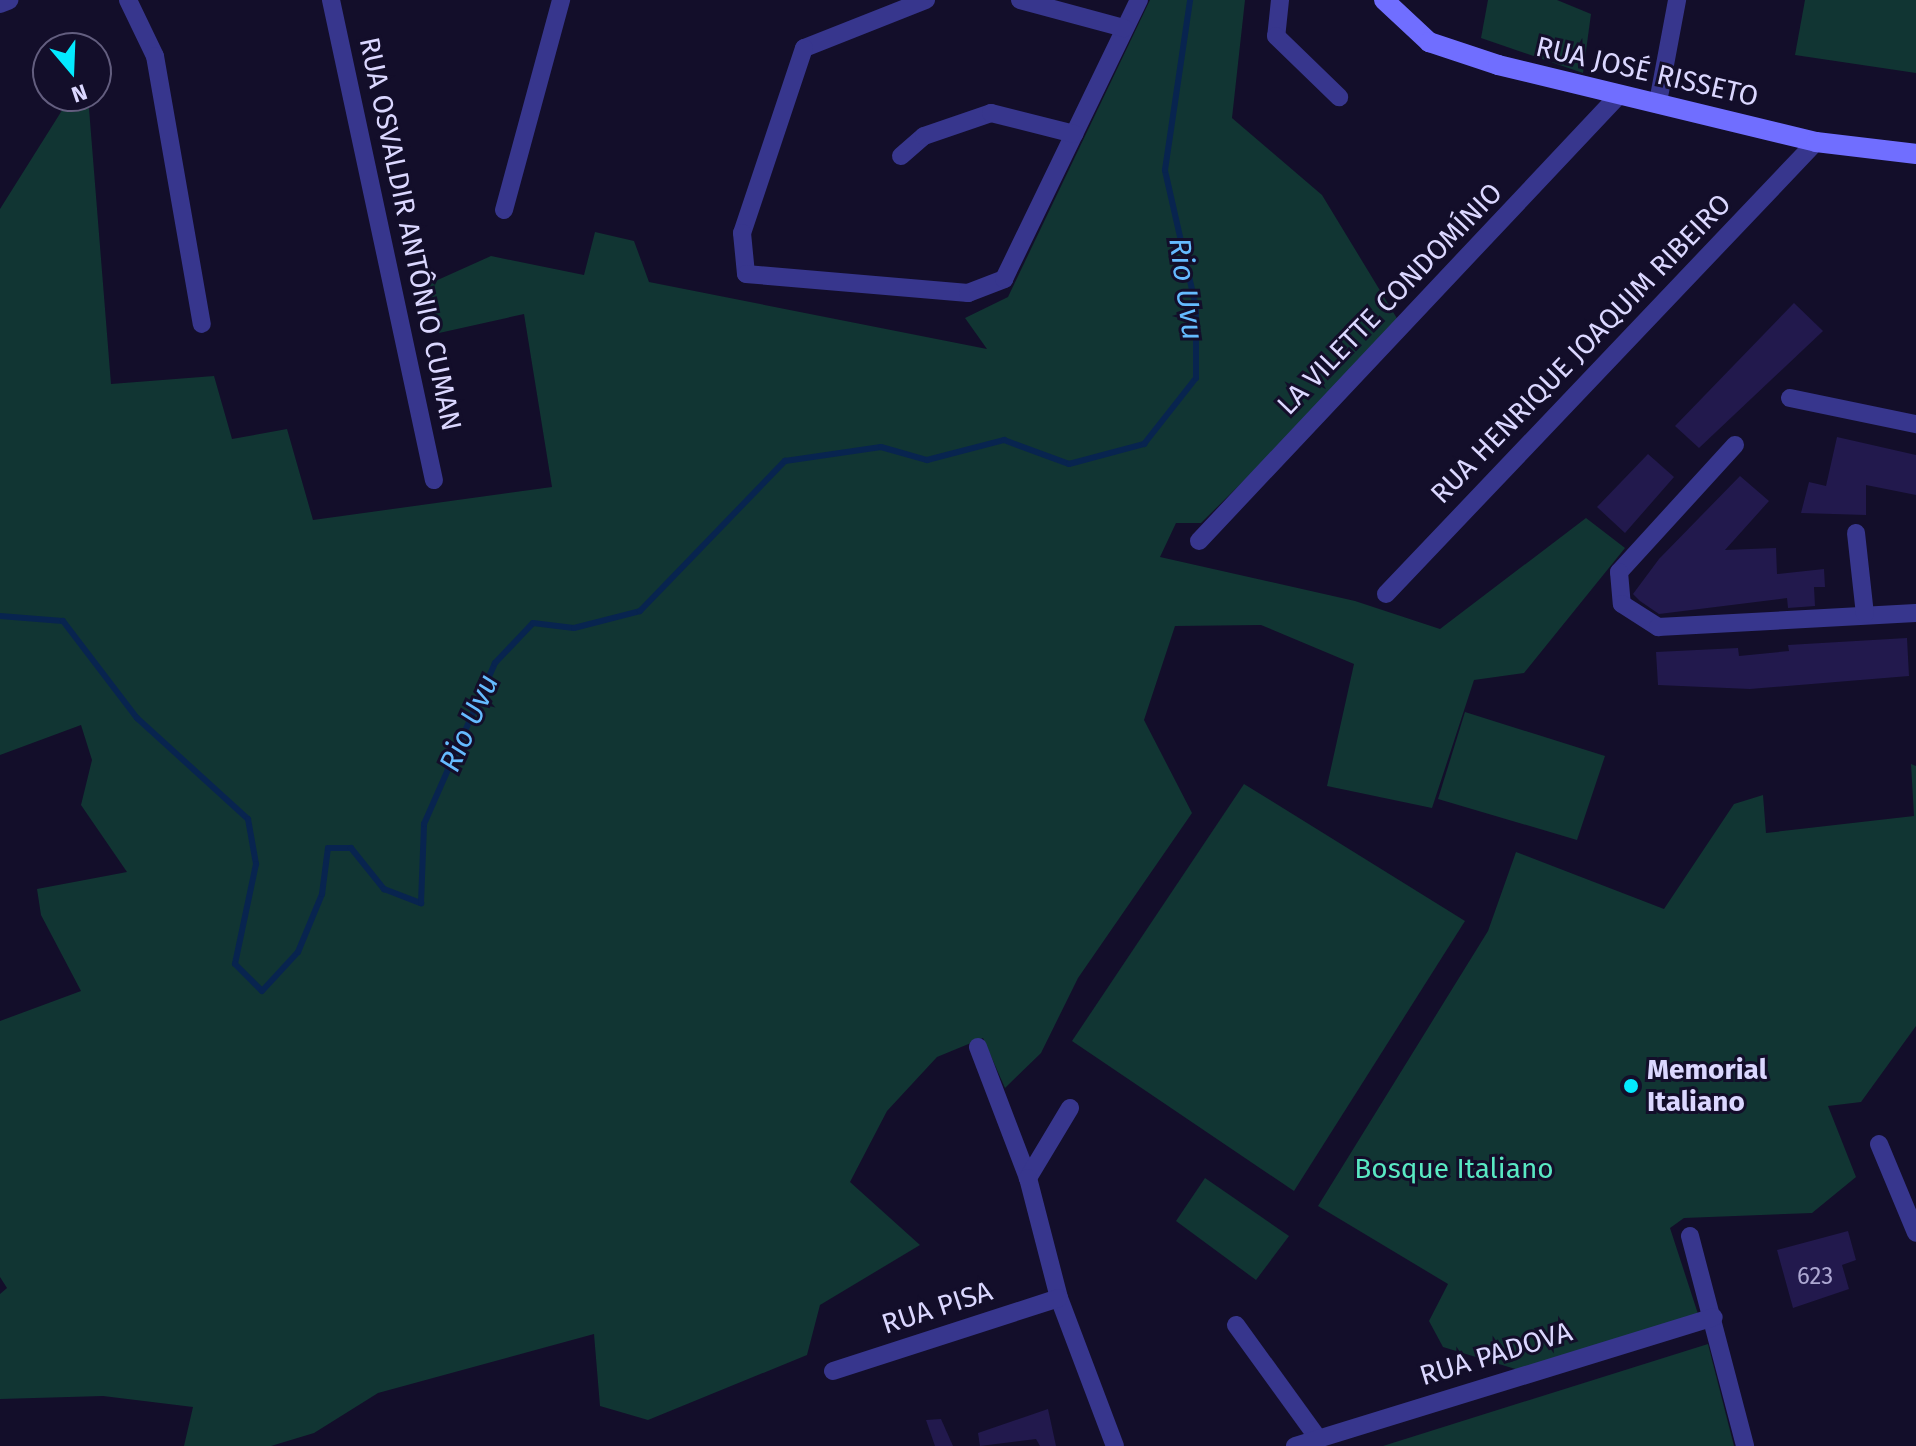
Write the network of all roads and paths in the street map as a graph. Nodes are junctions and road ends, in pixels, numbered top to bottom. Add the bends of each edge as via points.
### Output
1 (8, 0) edge
2 (128, 0) edge
3 (331, 0) edge
4 (561, 0) edge
5 (1020, 0) edge
6 (1139, 0) edge
7 (1280, 0) edge
8 (1384, 0) edge
9 (1677, 0) edge
10 (917, 1) edge
11 (0, 3) edge
12 (1124, 28) junction
13 (1620, 94) junction
14 (1339, 97) dead end
15 (1658, 102) junction
16 (1074, 134) junction
17 (1816, 142) junction
18 (1916, 154) edge
19 (901, 156) dead end
20 (504, 210) dead end
21 (202, 324) dead end
22 (1790, 398) dead end
23 (1916, 424) edge
24 (1735, 445) dead end
25 (434, 480) dead end
26 (1856, 533) dead end
27 (1199, 541) dead end
28 (1386, 594) dead end
29 (1916, 613) edge
30 (1865, 614) junction
31 (978, 1047) dead end
32 (1070, 1108) dead end
33 (1879, 1144) dead end
34 (1028, 1178) junction
35 (1913, 1223) edge
36 (1690, 1236) dead end
37 (1059, 1298) junction
38 (1714, 1317) junction
39 (1236, 1325) dead end
40 (833, 1371) dead end
41 (1317, 1437) junction
42 (1115, 1446) edge
43 (1295, 1446) edge
44 (1745, 1446) edge

1 - 11 street
2 - 21 street via 155,56
3 - 25 street, RUA OSVALDIR ANTÔNIO CUMAN
4 - 20 street
5 - 12 street
6 - 12 street
7 - 14 street via 1276,36
8 - 13 main road, RUA JOSÉ RISSETO via 1429,42
9 - 15 street
10 - 16 street via 804,48 742,233 746,274 937,292 989,288 1004,279
12 - 16 street
13 - 15 main road, RUA JOSÉ RISSETO
13 - 27 street, LA VILETTE CONDOMÍNIO
15 - 17 main road, RUA JOSÉ RISSETO
16 - 19 street via 991,113 924,136
17 - 18 main road, RUA JOSÉ RISSETO
17 - 28 street, RUA HENRIQUE JOAQUIM RIBEIRO
22 - 23 street
24 - 30 street via 1619,572 1622,604 1658,627
26 - 30 street
29 - 30 street
31 - 34 street
32 - 34 street
33 - 35 street
34 - 37 street
36 - 38 street
37 - 40 street, RUA PISA
37 - 42 street
38 - 41 street, RUA PADOVA
38 - 44 street
39 - 41 street
41 - 43 street, RUA PADOVA

